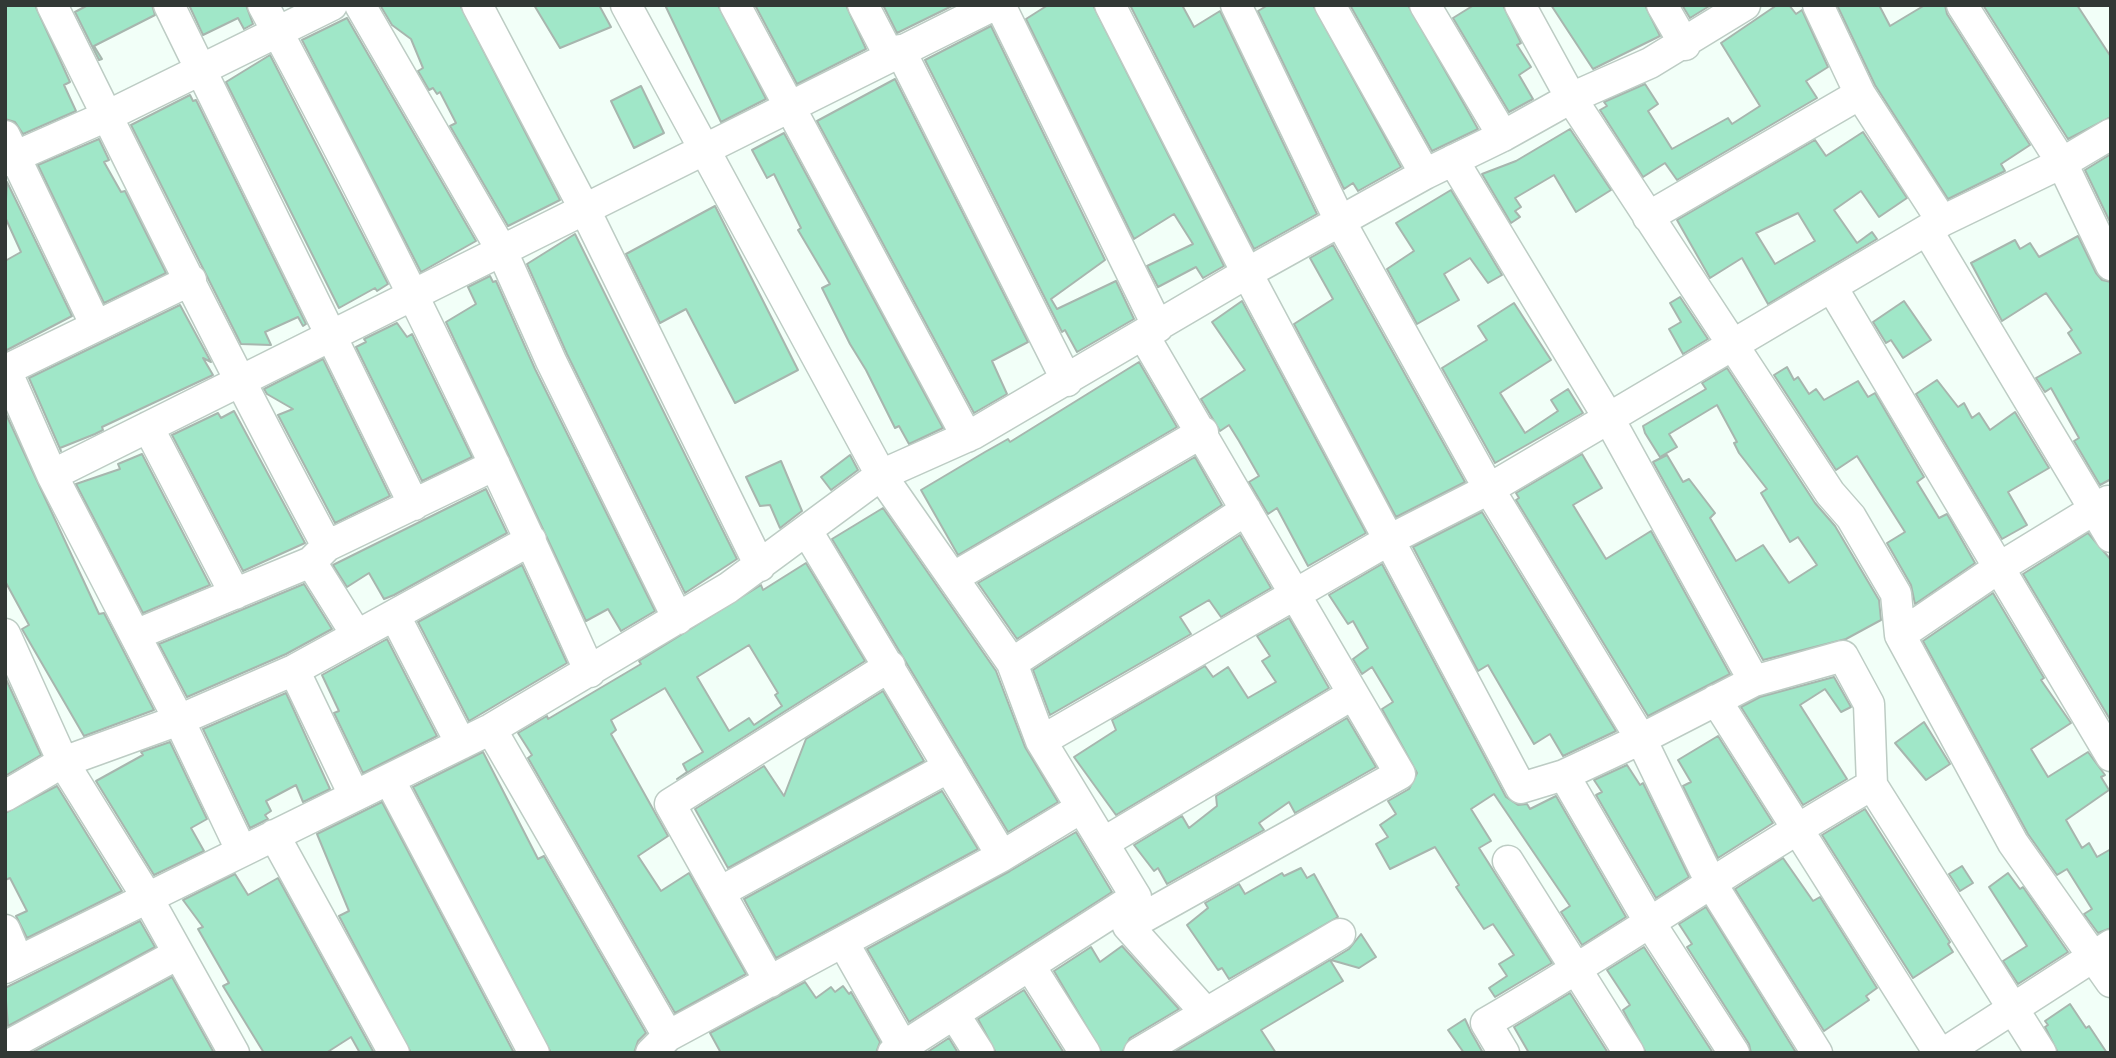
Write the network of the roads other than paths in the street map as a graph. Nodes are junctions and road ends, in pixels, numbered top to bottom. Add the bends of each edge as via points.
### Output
1 (52, 5) edge
2 (169, 5) edge
3 (263, 5) edge
4 (332, 5) edge
5 (360, 5) edge
6 (477, 5) edge
7 (626, 5) edge
8 (735, 5) edge
9 (863, 5) edge
10 (1110, 5) edge
11 (1236, 5) edge
12 (1330, 5) edge
13 (1425, 5) edge
14 (1520, 5) edge
15 (1662, 5) edge
16 (1745, 5) edge
17 (1818, 5) edge
18 (1962, 5) edge
19 (991, 6) edge
20 (278, 32) junction
21 (1685, 44) junction
22 (894, 52) junction
23 (199, 70) junction
24 (1860, 94) junction
25 (1571, 98) junction
26 (787, 106) junction
27 (107, 116) junction
28 (2111, 134) edge
29 (1503, 136) junction
30 (703, 148) junction
31 (9, 151) edge
32 (1453, 160) junction
33 (2062, 163) junction
34 (1425, 174) junction
35 (584, 208) junction
36 (1648, 217) junction
37 (1340, 221) junction
38 (1935, 226) junction
39 (501, 249) junction
40 (2111, 265) edge
41 (1247, 273) junction
42 (191, 280) junction
43 (1833, 289) junction
44 (411, 295) junction
45 (96, 326) junction
46 (1151, 332) junction
47 (332, 334) junction
48 (1733, 347) junction
49 (6, 369) edge
50 (1067, 381) junction
51 (238, 382) junction
52 (1608, 417) junction
53 (148, 427) junction
54 (1203, 432) junction
55 (967, 437) junction
56 (495, 466) junction
57 (52, 475) junction
58 (881, 475) junction
59 (1489, 489) junction
60 (414, 505) junction
61 (2102, 505) edge
62 (1246, 510) junction
63 (807, 531) junction
64 (2111, 537) edge
65 (531, 540) junction
66 (1389, 540) junction
67 (319, 554) junction
68 (760, 566) junction
69 (2000, 567) junction
70 (954, 578) junction
71 (235, 594) junction
72 (1295, 594) junction
73 (395, 616) junction
74 (678, 619) junction
75 (5, 634) edge
76 (356, 634) junction
77 (135, 635) junction
78 (1900, 635) junction
79 (1012, 663) junction
80 (890, 666) junction
81 (294, 670) junction
82 (590, 672) junction
83 (1754, 681) junction
84 (1353, 694) junction
85 (1716, 700) junction
86 (179, 720) junction
87 (491, 729) junction
88 (1641, 740) junction
89 (1041, 741) junction
90 (461, 744) junction
91 (2111, 756) edge
92 (63, 762) junction
93 (949, 767) junction
94 (1564, 775) junction
95 (390, 781) junction
96 (1872, 785) junction
97 (354, 794) junction
98 (5, 796) edge
99 (1082, 808) junction
100 (1795, 829) junction
101 (274, 835) junction
102 (1103, 843) junction
103 (241, 850) junction
104 (1002, 856) junction
105 (1508, 861) dead end
106 (1711, 883) junction
107 (720, 892) junction
108 (146, 897) junction
109 (1136, 897) junction
110 (1650, 923) junction
111 (1128, 926) junction
112 (5, 930) edge
113 (1340, 934) dead end
114 (843, 942) junction
115 (2101, 950) edge
116 (178, 954) junction
117 (11, 964) edge
118 (1030, 966) junction
119 (1577, 970) junction
120 (770, 982) junction
121 (2111, 982) edge
122 (2012, 1009) junction
123 (1206, 1013) junction
124 (954, 1014) junction
125 (659, 1045) edge
126 (5, 1047) edge
127 (900, 1051) edge
128 (234, 1053) edge
129 (394, 1053) edge
130 (534, 1053) edge
131 (979, 1053) edge
132 (1085, 1053) edge
133 (1139, 1053) edge
134 (1504, 1053) edge
135 (1629, 1053) edge
136 (1734, 1053) edge
137 (1817, 1053) edge
138 (1942, 1053) edge
139 (2041, 1053) edge

1 - 27 street
2 - 23 street
3 - 20 street
4 - 20 street
5 - 39 street
6 - 35 street
7 - 30 street
8 - 26 street
9 - 22 street
10 - 41 street
11 - 37 street
12 - 34 street
13 - 29 street
14 - 25 street
15 - 21 street
16 - 21 street
17 - 24 street
18 - 33 street
19 - 22 street
19 - 46 street
20 - 23 street
20 - 44 street
21 - 25 street
22 - 26 street
22 - 50 street
23 - 27 street
23 - 47 street
24 - 36 street
24 - 38 street
25 - 29 street
25 - 36 street
26 - 30 street
26 - 55 street
27 - 31 street
27 - 42 street
28 - 33 street
29 - 32 street
30 - 35 street
30 - 58 street
31 - 45 street
32 - 34 street
32 - 52 street
33 - 38 street
33 - 40 street
34 - 37 street
35 - 39 street
35 - 68 street
36 - 48 street
37 - 41 street
37 - 59 street
38 - 43 street
38 - 61 street
39 - 44 street
39 - 74 street
41 - 46 street
41 - 66 street
42 - 45 street
42 - 51 street
43 - 48 street
43 - 69 street
44 - 47 street
44 - 56 street
45 - 49 street
46 - 50 street
46 - 54 street
47 - 51 street
47 - 60 street
48 - 52 street
48 - 78 street via 1871,549 1896,594
49 - 57 street
50 - 55 street
51 - 53 street
51 - 67 street
52 - 59 street
52 - 83 street
53 - 57 street
53 - 71 street
54 - 62 street
54 - 70 street
55 - 58 street
56 - 60 street
56 - 65 street
57 - 77 street
58 - 63 street
58 - 70 street
59 - 66 street
59 - 88 street
60 - 67 street
61 - 64 street
61 - 69 street
62 - 72 street
62 - 79 street
63 - 68 street
63 - 80 street
65 - 73 street
65 - 82 street
66 - 72 street
66 - 94 street via 1521,788
67 - 71 street
67 - 76 street
68 - 74 street
69 - 78 street
69 - 91 street
70 - 79 street
71 - 77 street
72 - 84 street
72 - 89 street
73 - 76 street
73 - 90 street
74 - 82 street
75 - 92 street
76 - 81 street
77 - 86 street
78 - 115 street via 2013,843
79 - 89 street
80 - 93 street
80 - 107 street via 670,804
81 - 86 street
81 - 97 street
82 - 87 street
83 - 85 street
83 - 96 street via 1843,656 1869,704
84 - 102 street
84 - 111 street via 1400,774
85 - 88 street
85 - 100 street
86 - 92 street
86 - 103 street
87 - 90 street
87 - 125 street
88 - 94 street
88 - 106 street
89 - 99 street
90 - 95 street
92 - 98 street
92 - 108 street
93 - 104 street
93 - 107 street
94 - 110 street
95 - 97 street
95 - 130 street
96 - 100 street
96 - 122 street
97 - 101 street
99 - 102 street
99 - 104 street
100 - 106 street
100 - 138 street
101 - 103 street
101 - 129 street
102 - 109 street
103 - 108 street
104 - 114 street
105 - 119 street
106 - 110 street
106 - 137 street
107 - 120 street
108 - 116 street
108 - 117 street
109 - 111 street
109 - 118 street
110 - 119 street
110 - 136 street
111 - 123 street
112 - 117 street
113 - 123 street
114 - 120 street
114 - 127 street
115 - 121 street
115 - 122 street
116 - 126 street
116 - 128 street
118 - 124 street
118 - 132 street
119 - 134 street via 1486,1023
119 - 135 street
120 - 125 street
122 - 138 street
122 - 139 street
123 - 133 street
124 - 127 street
124 - 131 street

